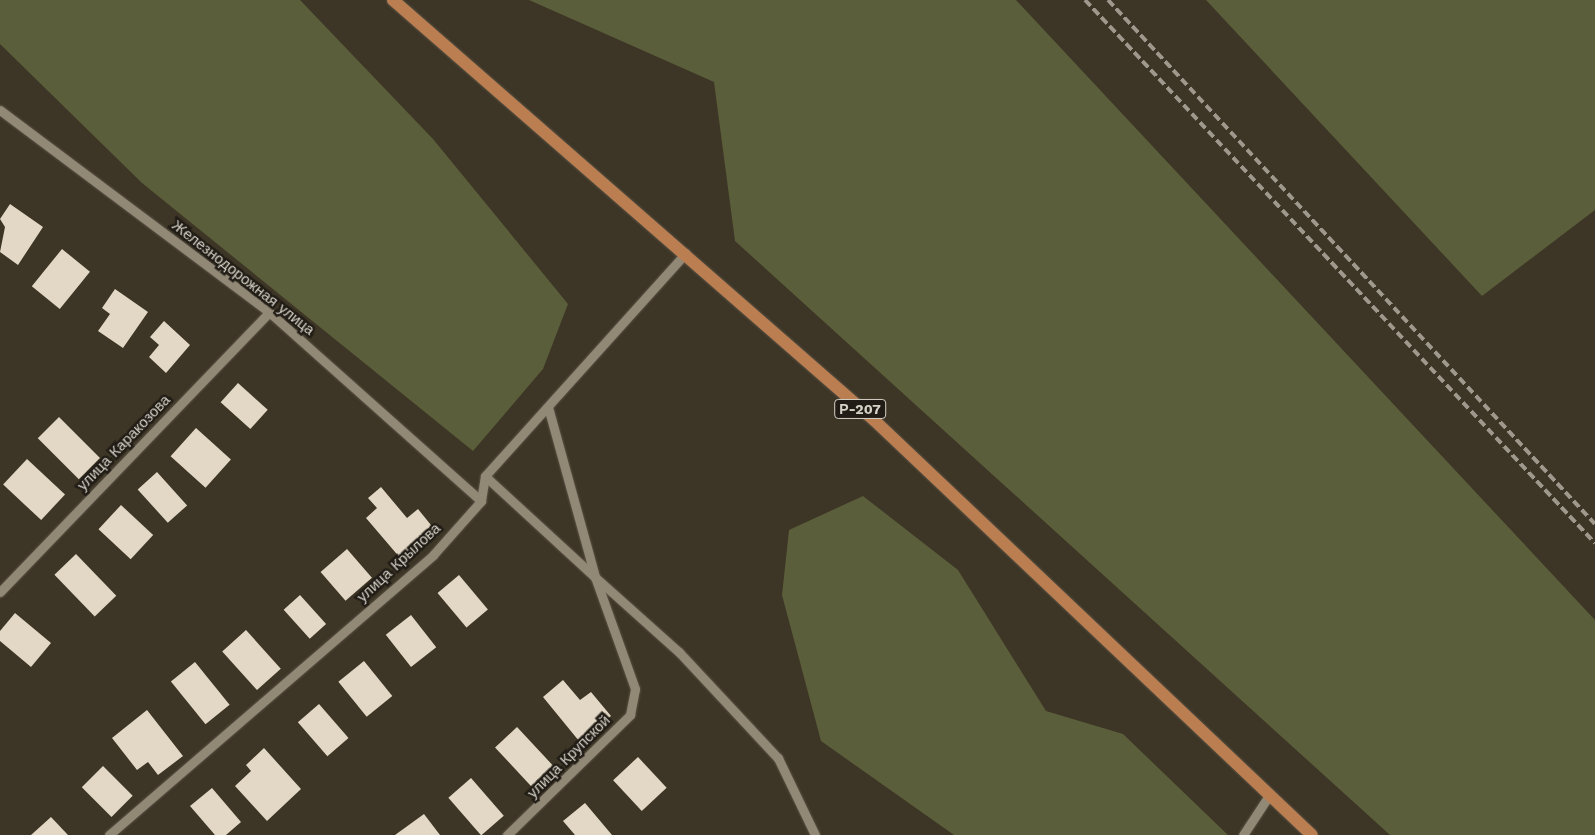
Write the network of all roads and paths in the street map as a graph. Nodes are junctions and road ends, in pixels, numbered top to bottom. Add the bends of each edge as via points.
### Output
1 (393, 0) edge
2 (0, 110) edge
3 (686, 253) junction
4 (269, 312) junction
5 (548, 406) junction
6 (485, 476) junction
7 (481, 501) junction
8 (594, 577) junction
9 (0, 592) edge
10 (1270, 794) junction
11 (109, 835) edge
12 (507, 835) edge
13 (815, 835) edge
14 (1243, 835) edge
15 (1312, 835) edge

1 - 3 main road, Р-207
2 - 4 street, Железнодорожная улица
3 - 5 street
3 - 10 main road, Р-207 via 874,420
4 - 7 street, Железнодорожная улица
4 - 9 street, улица Каракозова
5 - 6 street
5 - 8 street
6 - 7 street
6 - 8 street
7 - 11 street, улица Крылова via 432,555
8 - 12 street, улица Крупской via 636,689 630,715
8 - 13 street via 679,652 778,758
10 - 14 street
10 - 15 main road, Р-207

